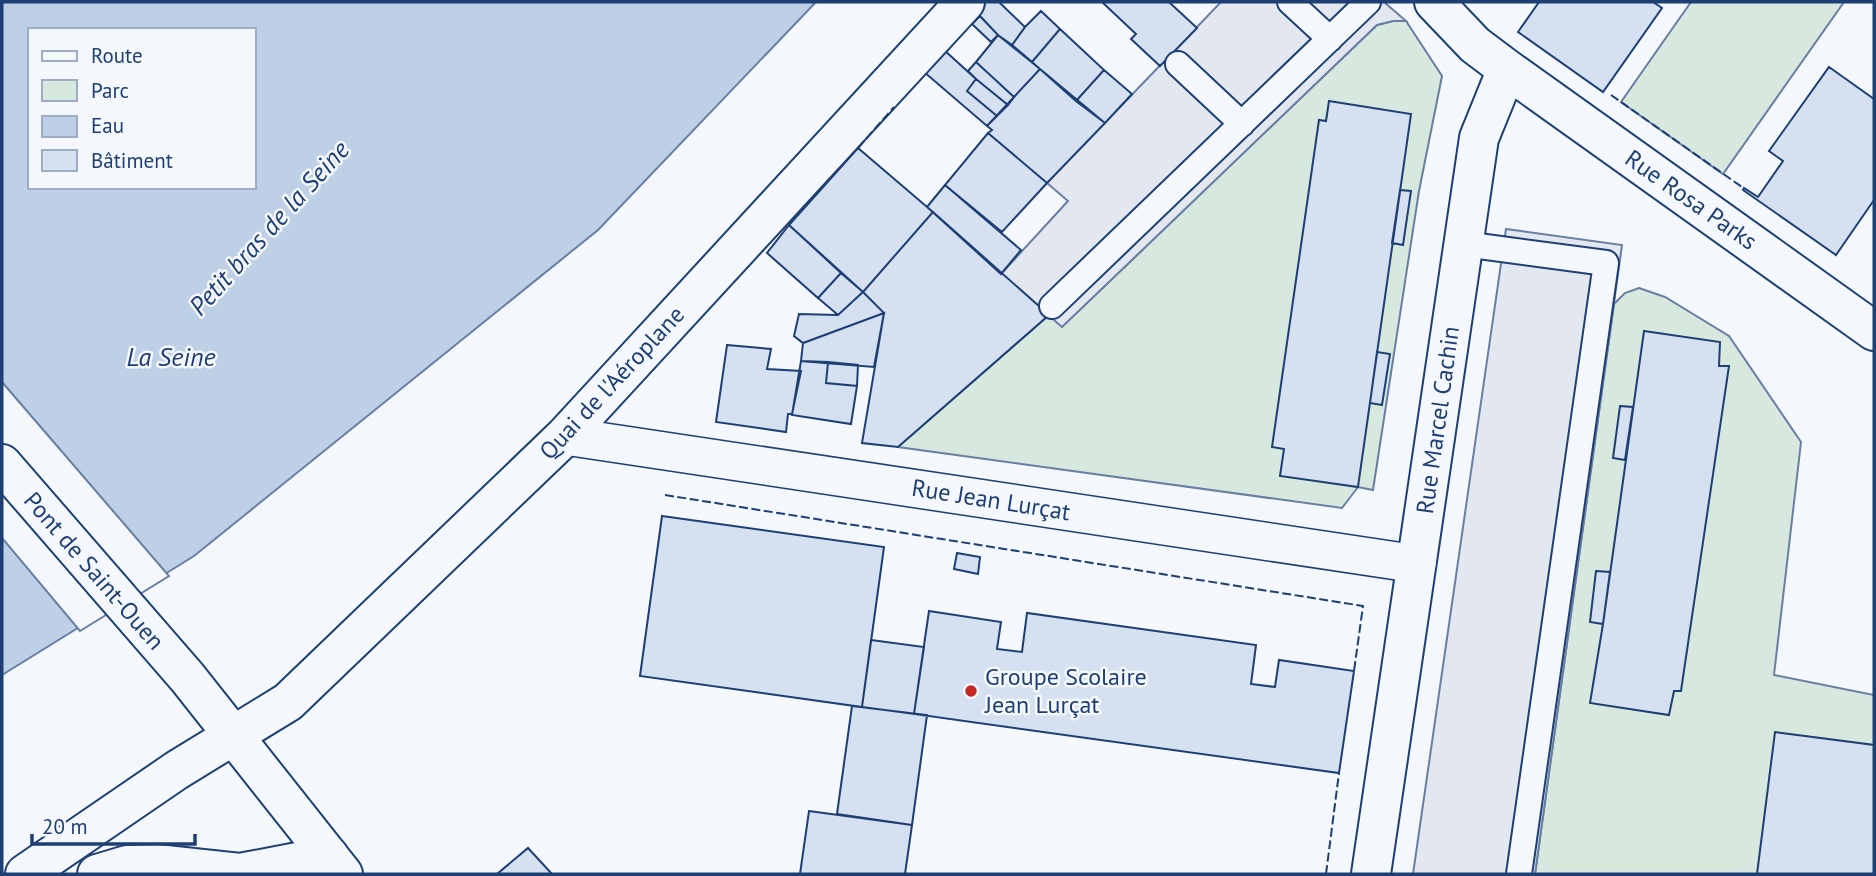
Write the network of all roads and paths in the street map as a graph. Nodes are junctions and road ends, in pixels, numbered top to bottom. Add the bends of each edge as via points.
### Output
1 (965, 2) edge
2 (1290, 2) edge
3 (1368, 2) edge
4 (1434, 2) edge
5 (1330, 39) junction
6 (1178, 64) dead end
7 (1507, 69) junction
8 (1242, 124) junction
9 (1464, 244) junction
10 (1052, 306) dead end
11 (1874, 331) edge
12 (565, 436) junction
13 (2, 464) edge
14 (1417, 564) junction
15 (233, 736) junction
16 (120, 810) junction
17 (156, 864) junction
18 (336, 865) edge
19 (213, 872) edge
20 (25, 874) edge
21 (97, 874) edge
22 (1371, 874) edge
23 (1519, 874) edge

1 - 12 street, Quai de l'Aéroplane
2 - 5 lane
3 - 5 lane
4 - 7 street via 1475,46
5 - 8 lane
6 - 8 lane
7 - 9 street, Rue Marcel Cachin via 1479,138
7 - 11 street, Rue Rosa Parks
8 - 10 lane
9 - 14 street, Rue Marcel Cachin
9 - 23 lane via 1606,262
12 - 14 street, Rue Jean Lurçat
12 - 15 street, Quai de l'Aéroplane via 288,702
13 - 15 street, Pont de Saint-Ouen
14 - 22 street, Rue Marcel Cachin
15 - 16 street, Quai de l'Aéroplane
15 - 18 street, Pont de Saint-Ouen
16 - 17 street
16 - 20 street, Quai de l'Aéroplane
17 - 19 street
17 - 21 street via 127,865
18 - 19 street

